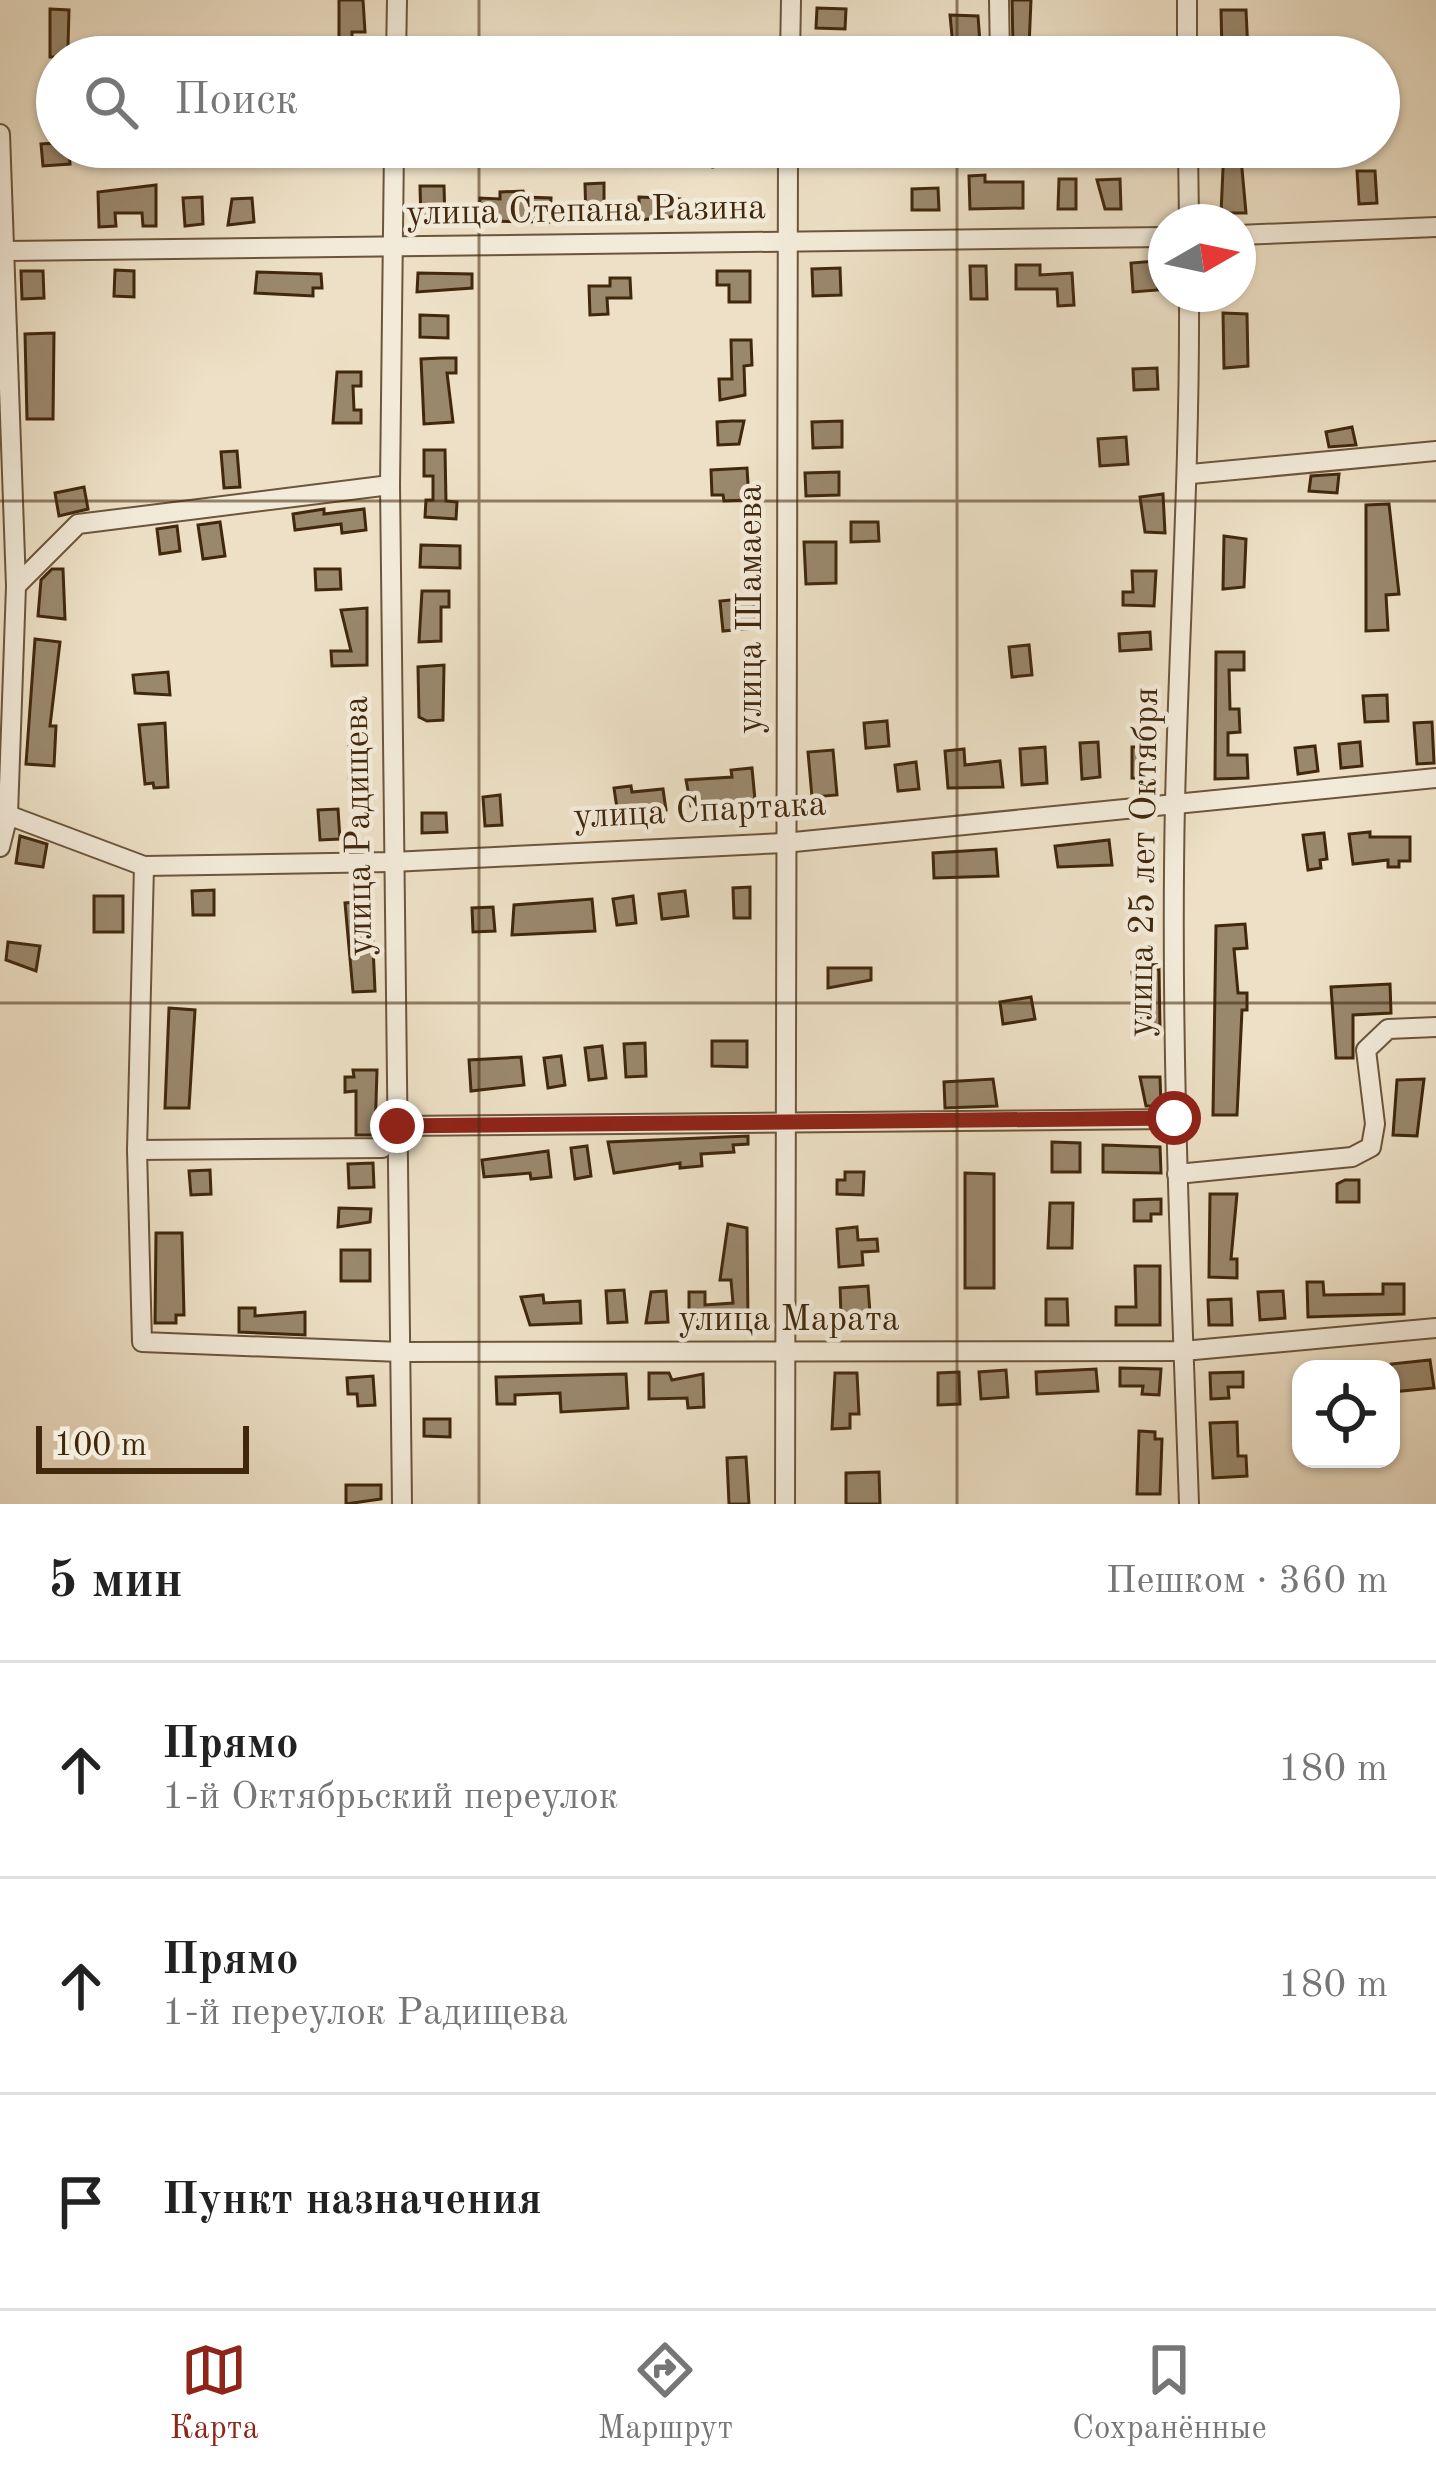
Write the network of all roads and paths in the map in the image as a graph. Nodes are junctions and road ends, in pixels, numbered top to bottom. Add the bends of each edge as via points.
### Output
1 (397, 0) edge
2 (790, 0) edge
3 (999, 0) edge
4 (1187, 0) edge
5 (396, 36) edge
6 (790, 36) edge
7 (1000, 36) edge
8 (1187, 36) edge
9 (0, 134) edge
10 (394, 168) edge
11 (788, 168) edge
12 (1188, 168) edge
13 (1189, 204) edge
14 (1436, 227) edge
15 (1256, 234) edge
16 (1148, 237) edge
17 (787, 244) junction
18 (392, 247) junction
19 (6, 251) junction
20 (1189, 312) edge
21 (1436, 451) edge
22 (1190, 474) junction
23 (390, 485) junction
24 (16, 586) junction
25 (1436, 778) edge
26 (1175, 803) junction
27 (8, 815) junction
28 (784, 842) junction
29 (0, 847) edge
30 (392, 862) junction
31 (144, 866) junction
32 (1436, 1027) edge
33 (1174, 1118) junction
34 (784, 1119) junction
35 (397, 1126) junction
36 (137, 1150) junction
37 (1178, 1174) junction
38 (1436, 1328) edge
39 (1184, 1351) junction
40 (400, 1352) junction
41 (782, 1354) junction
42 (402, 1504) edge
43 (785, 1504) edge
44 (1189, 1504) edge

1 - 5 street
2 - 6 street
3 - 7 street
4 - 8 street
9 - 19 street
10 - 18 street, улица Радищева
11 - 17 street, улица Шамаева
12 - 13 street
14 - 15 street
16 - 17 street, улица Степана Разина
17 - 18 street, улица Степана Разина
17 - 28 street, улица Шамаева
18 - 19 street, улица Степана Разина
18 - 23 street, улица Радищева
19 - 24 street
20 - 22 street, улица 25 лет Октября
21 - 22 street
22 - 26 street, улица 25 лет Октября
23 - 24 street via 78,524
23 - 30 street, улица Радищева
24 - 27 street
25 - 26 street, улица Спартака
26 - 28 street, улица Спартака
26 - 33 street, улица 25 лет Октября
27 - 29 street
27 - 31 street, улица Спартака
28 - 30 street, улица Спартака
28 - 34 street, улица Шамаева
30 - 31 street, улица Спартака
30 - 35 street, улица Радищева
31 - 36 street
32 - 37 street via 1388,1029 1366,1050 1371,1148 1352,1157
33 - 34 street
33 - 37 street, улица 25 лет Октября
34 - 35 street
34 - 41 street, улица Шамаева
35 - 36 street via 382,1148
35 - 40 street, улица Радищева
36 - 40 street, улица Марата via 142,1342
37 - 39 street, улица 25 лет Октября
38 - 39 street, улица Марата
39 - 41 street, улица Марата
39 - 44 street, улица 25 лет Октября
40 - 41 street, улица Марата
40 - 42 street, улица Радищева
41 - 43 street, улица Шамаева

